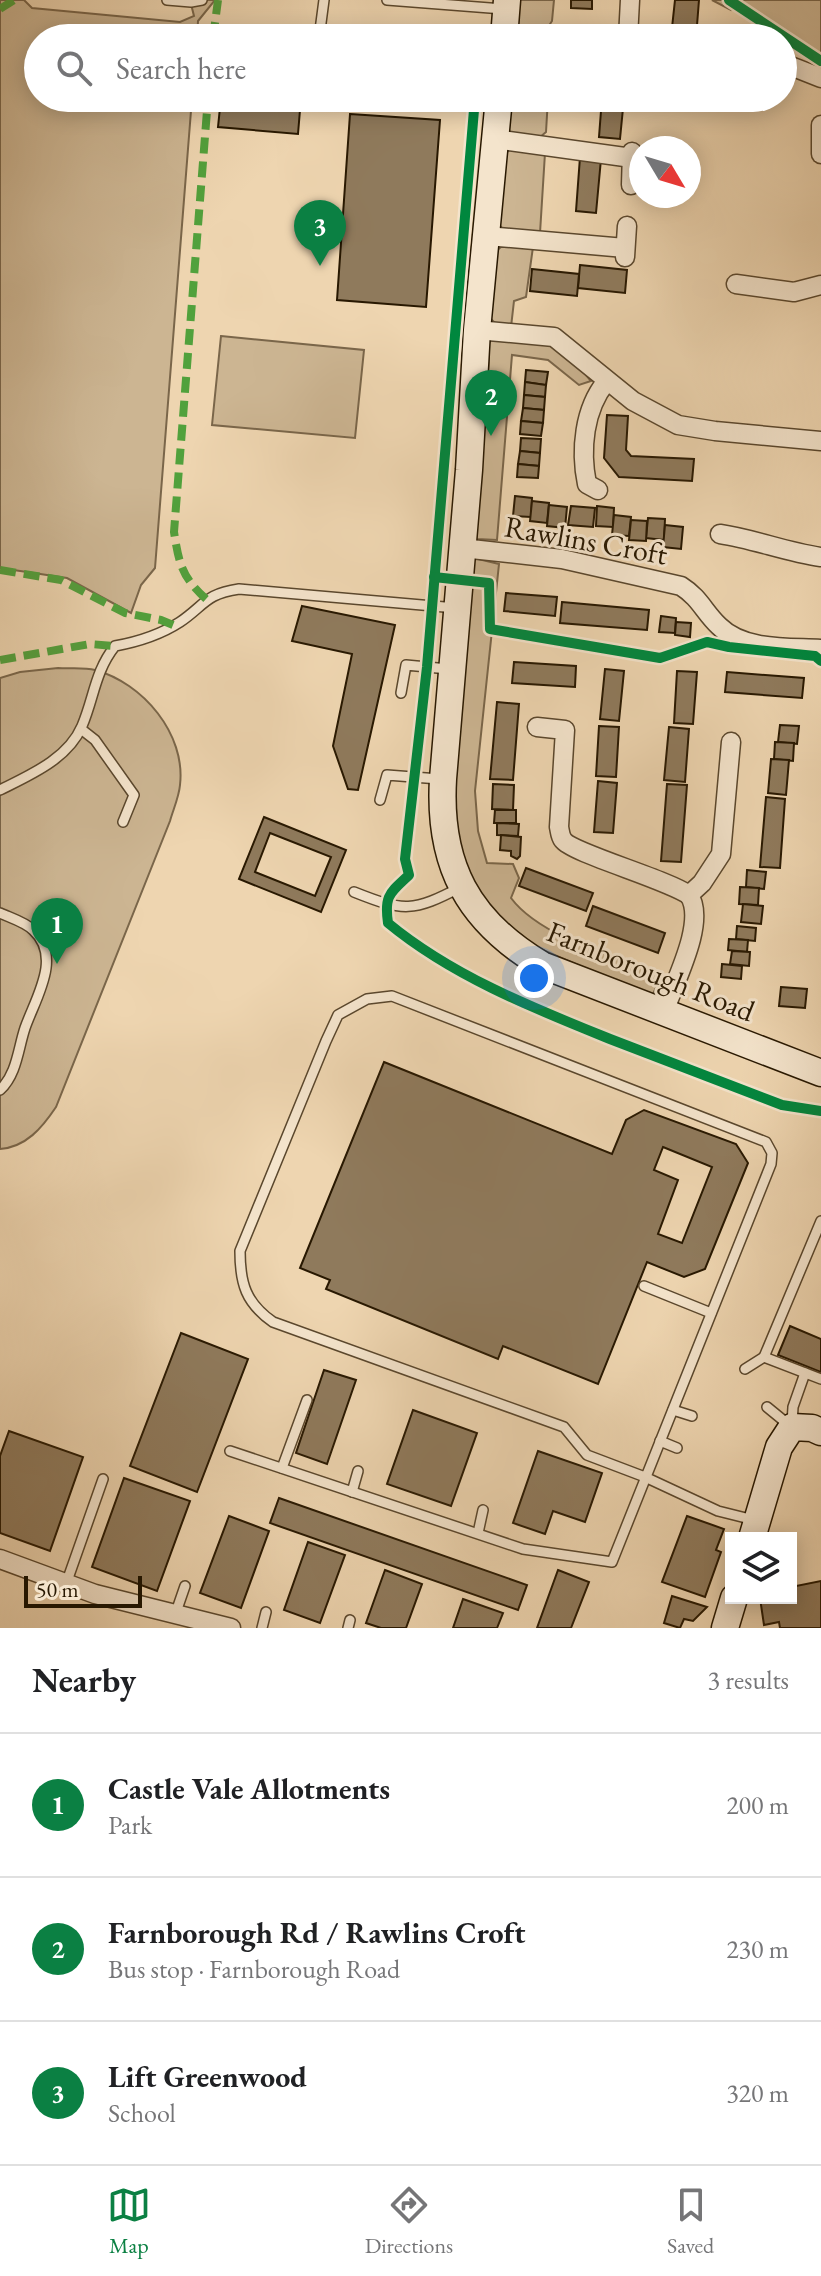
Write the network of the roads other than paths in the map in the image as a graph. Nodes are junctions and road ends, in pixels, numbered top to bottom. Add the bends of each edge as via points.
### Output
1 (167, 0) edge
2 (202, 0) edge
3 (324, 0) edge
4 (387, 0) edge
5 (630, 0) edge
6 (180, 1) edge
7 (507, 5) edge
8 (321, 24) edge
9 (629, 24) edge
10 (797, 69) edge
11 (821, 78) edge
12 (498, 112) edge
13 (821, 125) edge
14 (495, 139) junction
15 (821, 154) edge
16 (629, 155) edge
17 (627, 226) dead end
18 (487, 236) junction
19 (736, 284) dead end
20 (821, 285) edge
21 (477, 330) junction
22 (606, 382) junction
23 (821, 441) edge
24 (598, 490) dead end
25 (720, 534) dead end
26 (462, 548) junction
27 (821, 557) edge
28 (456, 608) junction
29 (821, 649) edge
30 (451, 670) junction
31 (401, 693) dead end
32 (537, 727) dead end
33 (81, 729) junction
34 (731, 742) dead end
35 (443, 779) junction
36 (0, 790) edge
37 (380, 800) dead end
38 (123, 822) dead end
39 (461, 887) junction
40 (354, 892) dead end
41 (689, 895) junction
42 (0, 913) edge
43 (664, 1012) junction
44 (821, 1073) edge
45 (0, 1090) edge
46 (821, 1221) edge
47 (644, 1286) dead end
48 (711, 1313) junction
49 (764, 1357) junction
50 (745, 1369) dead end
51 (805, 1373) junction
52 (821, 1379) edge
53 (307, 1400) dead end
54 (767, 1407) dead end
55 (673, 1410) junction
56 (692, 1416) dead end
57 (792, 1427) junction
58 (821, 1432) edge
59 (660, 1441) junction
60 (677, 1448) dead end
61 (230, 1451) dead end
62 (282, 1468) junction
63 (358, 1471) dead end
64 (645, 1477) junction
65 (103, 1479) dead end
66 (352, 1492) junction
67 (483, 1510) dead end
68 (755, 1529) edge
69 (478, 1533) junction
70 (0, 1559) edge
71 (66, 1584) junction
72 (185, 1586) dead end
73 (732, 1604) edge
74 (266, 1612) dead end
75 (175, 1615) junction
76 (231, 1628) edge
77 (262, 1628) edge
78 (725, 1628) edge

1 - 6 lane
2 - 6 lane
3 - 8 lane
4 - 7 lane
5 - 9 street
10 - 11 street
12 - 14 street, Farnborough Road
13 - 15 street
14 - 16 street
14 - 18 street, Farnborough Road
17 - 18 street via 625,254
18 - 21 street, Farnborough Road
19 - 20 street via 794,292
21 - 22 street via 554,337
21 - 26 street, Farnborough Road
22 - 23 street via 678,425
22 - 24 street via 589,410 583,464 587,484
25 - 27 street
26 - 28 street, Farnborough Road
26 - 29 street, Rawlins Croft via 562,559 681,586 734,637 754,644
28 - 30 street, Farnborough Road
28 - 33 lane via 239,589 220,592 180,622 142,641 115,646 99,670
30 - 31 lane via 406,665
30 - 35 street, Farnborough Road
32 - 41 street via 565,730 559,827 563,840
33 - 36 lane via 38,772
33 - 38 lane via 95,740 134,795
34 - 41 street via 721,854
35 - 37 lane via 387,775
35 - 39 street, Farnborough Road via 446,847
39 - 40 lane via 410,908
39 - 43 street, Farnborough Road via 480,914 542,965
41 - 43 street via 696,924
42 - 45 lane via 34,930 47,965 10,1081
43 - 44 street, Farnborough Road
46 - 49 lane
47 - 48 lane
48 - 55 lane
48 - 64 lane via 771,1164 766,1142 392,996 367,999 338,1015 240,1251 240,1278 255,1309 273,1322 564,1427 587,1455
49 - 50 lane
49 - 51 lane
51 - 52 lane
51 - 57 lane
53 - 62 lane
54 - 57 lane
55 - 56 lane
55 - 59 lane
57 - 58 street
57 - 68 street via 779,1447
59 - 60 lane
59 - 64 lane
61 - 62 lane
62 - 66 lane
63 - 66 lane
64 - 68 lane
64 - 69 lane via 612,1562 523,1549
65 - 71 lane
66 - 69 lane
67 - 69 lane
70 - 71 street
71 - 75 street
72 - 75 lane
73 - 78 street
74 - 77 lane
75 - 76 street

